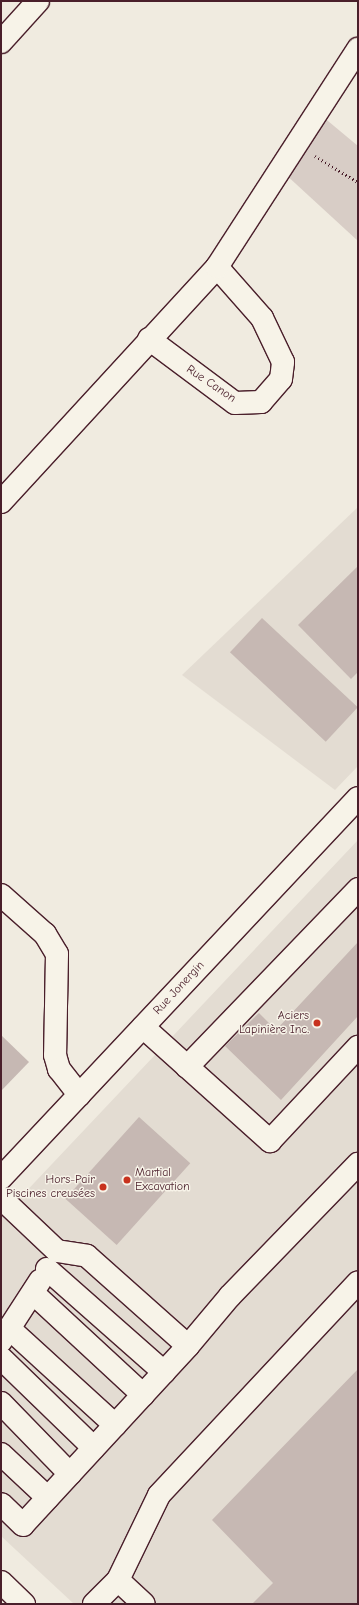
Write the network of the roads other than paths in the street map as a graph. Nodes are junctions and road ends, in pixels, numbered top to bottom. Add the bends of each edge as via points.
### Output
1 (38, 1) edge
2 (1, 42) edge
3 (358, 49) edge
4 (217, 267) junction
5 (149, 339) junction
6 (1, 502) edge
7 (358, 798) edge
8 (358, 889) edge
9 (1, 895) edge
10 (143, 1026) junction
11 (358, 1048) edge
12 (187, 1067) junction
13 (79, 1095) junction
14 (358, 1164) edge
15 (1, 1178) edge
16 (1, 1198) edge
17 (52, 1260) junction
18 (358, 1282) edge
19 (33, 1293) junction
20 (6, 1336) edge
21 (188, 1346) junction
22 (1, 1358) edge
23 (164, 1372) junction
24 (143, 1395) junction
25 (1, 1403) edge
26 (115, 1425) junction
27 (94, 1448) junction
28 (1, 1454) edge
29 (70, 1474) junction
30 (48, 1498) junction
31 (1, 1504) edge
32 (118, 1580) junction
33 (1, 1582) edge
34 (24, 1604) edge
35 (94, 1604) edge
36 (144, 1604) edge

1 - 2 street
3 - 4 street via 294,144
4 - 5 street
4 - 5 street, Rue Canon via 262,318 283,362 282,379 261,402 235,404
5 - 6 street
7 - 10 street, Rue Jonergin
8 - 12 street
9 - 13 street via 45,934 57,954 55,1055 59,1069
10 - 12 street
10 - 13 street, Rue Jonergin
11 - 12 street via 270,1141
13 - 15 street, Rue Jonergin
14 - 21 street via 230,1296
16 - 17 street
17 - 19 street
17 - 21 street via 87,1256
17 - 23 street
18 - 32 street via 159,1495
19 - 20 street
19 - 24 street
20 - 26 street
21 - 23 street
22 - 27 street
23 - 24 street
24 - 26 street
25 - 29 street
26 - 27 street
27 - 29 street
28 - 30 street
29 - 30 street
30 - 31 street via 23,1525
32 - 35 street
32 - 36 street
33 - 34 street

